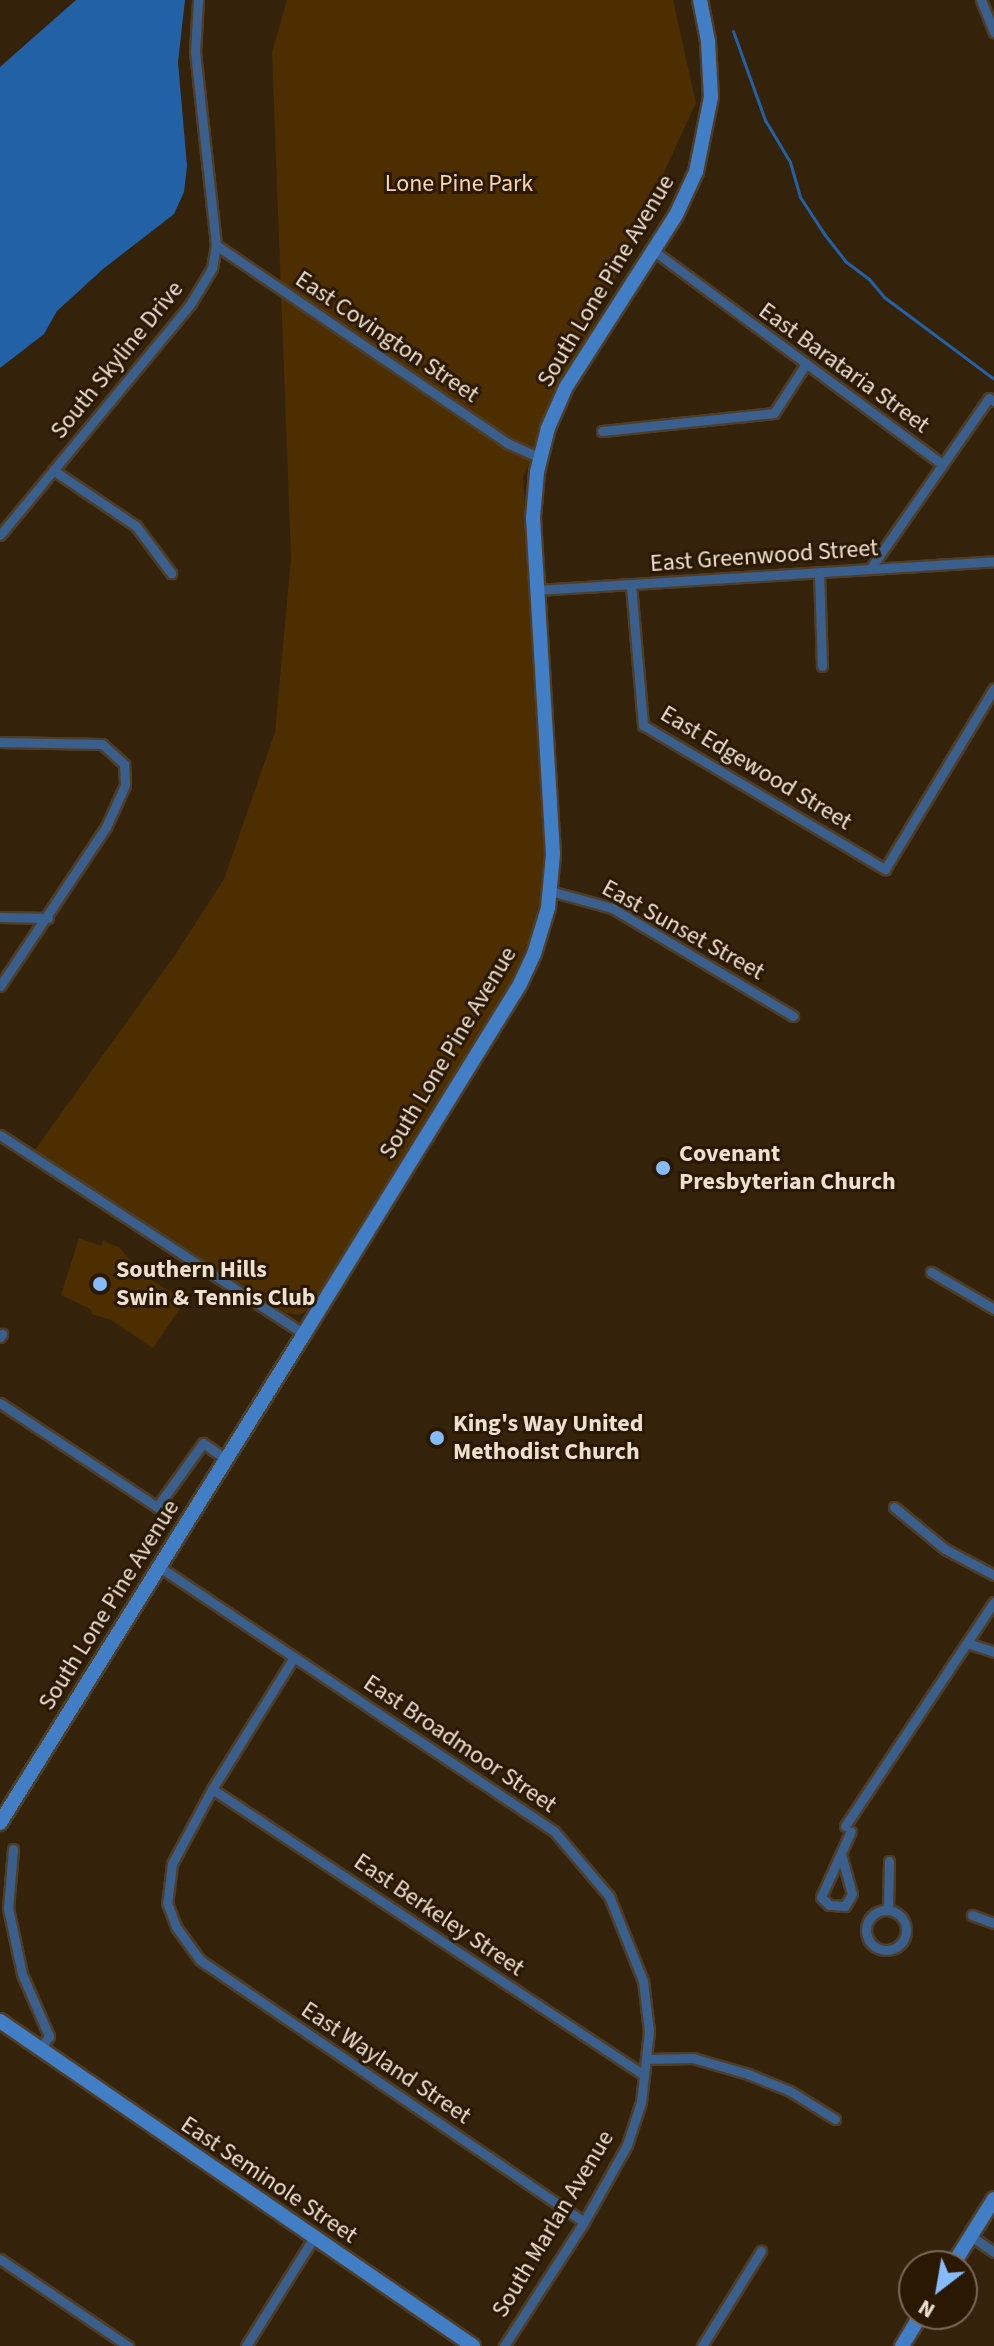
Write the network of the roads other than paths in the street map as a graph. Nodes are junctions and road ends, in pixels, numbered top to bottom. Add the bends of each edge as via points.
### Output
1 (198, 0) edge
2 (700, 0) edge
3 (981, 0) edge
4 (994, 32) edge
5 (216, 245) junction
6 (654, 251) junction
7 (805, 365) junction
8 (994, 401) edge
9 (602, 431) dead end
10 (539, 457) junction
11 (942, 464) junction
12 (53, 470) junction
13 (0, 535) edge
14 (994, 561) edge
15 (870, 569) junction
16 (819, 572) junction
17 (171, 573) dead end
18 (631, 585) junction
19 (537, 590) junction
20 (822, 666) dead end
21 (994, 688) edge
22 (0, 742) edge
23 (550, 891) junction
24 (0, 917) edge
25 (48, 918) junction
26 (0, 986) edge
27 (793, 1016) dead end
28 (0, 1135) edge
29 (931, 1272) dead end
30 (994, 1309) edge
31 (304, 1334) junction
32 (0, 1403) edge
33 (226, 1459) junction
34 (894, 1507) dead end
35 (158, 1566) junction
36 (994, 1575) edge
37 (994, 1602) edge
38 (967, 1643) junction
39 (994, 1652) edge
40 (294, 1657) junction
41 (212, 1789) junction
42 (0, 1823) edge
43 (13, 1849) dead end
44 (841, 1854) junction
45 (889, 1861) dead end
46 (888, 1909) junction
47 (972, 1915) dead end
48 (992, 1918) edge
49 (0, 2021) edge
50 (40, 2049) junction
51 (646, 2059) junction
52 (644, 2075) junction
53 (835, 2119) dead end
54 (994, 2199) edge
55 (584, 2222) junction
56 (971, 2236) junction
57 (314, 2237) junction
58 (962, 2250) edge
59 (761, 2251) dead end
60 (994, 2252) edge
61 (0, 2259) edge
62 (128, 2346) edge
63 (246, 2346) edge
64 (473, 2346) edge
65 (504, 2346) edge
66 (702, 2346) edge

1 - 5 street, South Skyline Drive via 196,79
2 - 6 main road, South Lone Pine Avenue via 711,78 707,127 690,187
3 - 4 street
5 - 10 street, East Covington Street via 507,443
5 - 12 street, South Skyline Drive via 212,268 191,303
6 - 7 street, East Barataria Street
6 - 10 main road, South Lone Pine Avenue via 566,387
7 - 9 street via 774,413
7 - 11 street, East Barataria Street
8 - 11 street, East Barataria Street via 989,398
10 - 19 main road, South Lone Pine Avenue via 533,518
11 - 15 street
12 - 13 street, South Skyline Drive
12 - 17 street via 136,526
14 - 15 street, East Greenwood Street
15 - 16 street, East Greenwood Street
16 - 18 street, East Greenwood Street
16 - 20 street
18 - 19 street, East Greenwood Street
18 - 21 street, East Edgewood Street via 643,725 885,869
19 - 23 main road, South Lone Pine Avenue via 552,835
22 - 25 street via 102,744 124,764 125,785 106,827
23 - 27 street, East Sunset Street via 612,908
23 - 31 main road, South Lone Pine Avenue via 539,939 520,984
24 - 25 street
25 - 26 street
28 - 31 street
29 - 30 street
31 - 33 main road, South Lone Pine Avenue
32 - 33 street via 157,1507 203,1443
33 - 35 main road, South Lone Pine Avenue
34 - 36 street via 945,1549
35 - 40 street, East Broadmoor Street
35 - 42 main road, South Lone Pine Avenue
37 - 38 street
38 - 39 street
38 - 44 street via 848,1829
40 - 41 street
40 - 51 street, East Broadmoor Street via 554,1831 609,1896 626,1938 643,1981 649,2031
41 - 52 street, East Berkeley Street
41 - 55 street, East Wayland Street via 172,1864 167,1903 176,1927 200,1960
43 - 50 street via 8,1908 22,1974 49,2036
44 - 44 street via 821,1897 829,1905 845,1906 852,1894
45 - 46 street
46 - 46 street via 873,1914 866,1927 870,1942 884,1950 899,1946 906,1932 902,1917
47 - 48 street
49 - 50 main road, East Seminole Street
50 - 57 main road, East Seminole Street
51 - 52 street, East Broadmoor Street
51 - 53 street via 693,2058 748,2074 790,2091
52 - 55 street, South Marlan Avenue via 627,2145
54 - 56 main road
55 - 65 street, South Marlan Avenue
56 - 58 main road
56 - 60 street
57 - 63 street
57 - 64 main road, East Seminole Street
59 - 66 street
61 - 62 street

